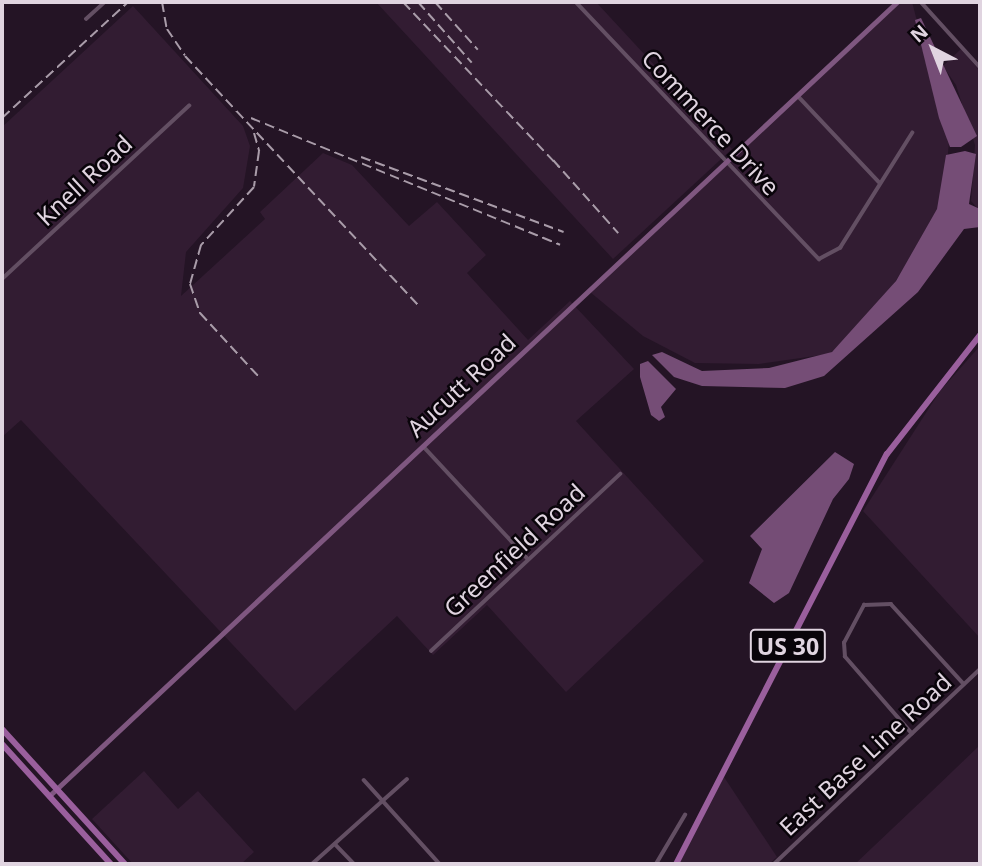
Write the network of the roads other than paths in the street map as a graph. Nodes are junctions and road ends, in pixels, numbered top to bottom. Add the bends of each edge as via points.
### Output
1 (105, 2) edge
2 (576, 2) edge
3 (897, 2) edge
4 (921, 2) edge
5 (86, 19) dead end
6 (980, 67) edge
7 (797, 94) junction
8 (189, 106) dead end
9 (912, 133) dead end
10 (724, 162) junction
11 (880, 183) junction
12 (2, 279) edge
13 (980, 335) edge
14 (422, 445) junction
15 (620, 474) dead end
16 (528, 559) junction
17 (431, 651) dead end
18 (980, 669) edge
19 (964, 684) junction
20 (2, 729) edge
21 (912, 734) junction
22 (2, 744) edge
23 (407, 779) dead end
24 (364, 780) dead end
25 (56, 789) junction
26 (49, 796) junction
27 (383, 801) junction
28 (685, 815) dead end
29 (335, 844) junction
30 (111, 864) edge
31 (125, 864) edge
32 (313, 864) edge
33 (354, 864) edge
34 (440, 864) edge
35 (656, 864) edge
36 (676, 864) edge
37 (774, 864) edge

1 - 5 street
2 - 10 street, Commerce Drive
3 - 7 street, Aucutt Road
4 - 6 street
7 - 10 street, Aucutt Road
7 - 11 street
8 - 12 street, Knell Road
9 - 11 street
10 - 11 street, Commerce Drive via 812,255 825,259 845,242
10 - 14 street, Aucutt Road
13 - 36 main road, US 30 via 887,454
14 - 16 street
14 - 25 street, Aucutt Road
15 - 16 street, Greenfield Road
16 - 17 street, Greenfield Road
18 - 19 street, East Base Line Road
19 - 21 street, East Base Line Road
19 - 21 street via 891,604 879,600 862,608 844,643 845,657
20 - 25 main road
21 - 37 street, East Base Line Road
22 - 26 main road
23 - 27 street
24 - 27 street
25 - 26 street, Aucutt Road
25 - 31 main road
26 - 30 main road
27 - 29 street
27 - 34 street
28 - 35 street
29 - 32 street
29 - 33 street

